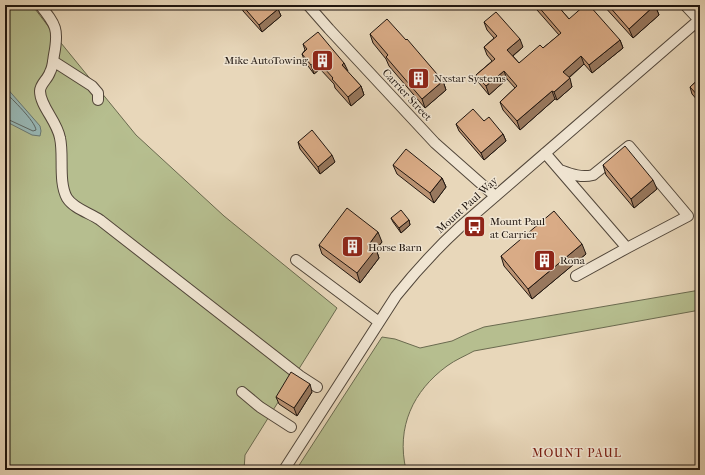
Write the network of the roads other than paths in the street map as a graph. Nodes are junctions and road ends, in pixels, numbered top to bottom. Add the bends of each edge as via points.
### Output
1 (40, 5) edge
2 (308, 5) edge
3 (684, 5) edge
4 (700, 20) edge
5 (53, 61) junction
6 (98, 100) dead end
7 (545, 153) junction
8 (560, 170) junction
9 (495, 196) junction
10 (627, 248) junction
11 (296, 260) dead end
12 (576, 276) dead end
13 (379, 322) junction
14 (317, 387) dead end
15 (242, 392) dead end
16 (291, 426) dead end
17 (284, 470) edge

1 - 5 street via 52,21 57,34
2 - 9 street, Carrier Street via 435,143
3 - 4 street
4 - 7 street, Mount Paul Way
5 - 6 street via 92,86 98,93
5 - 14 street via 40,93 61,139 64,188 67,197
7 - 8 street
7 - 9 street, Mount Paul Way
8 - 10 street
8 - 10 street via 578,176 593,175 628,146 688,216
9 - 13 street, Mount Paul Way via 433,253 407,281
10 - 12 street
11 - 13 street
13 - 17 street, Mount Paul Way
15 - 16 street via 260,407

